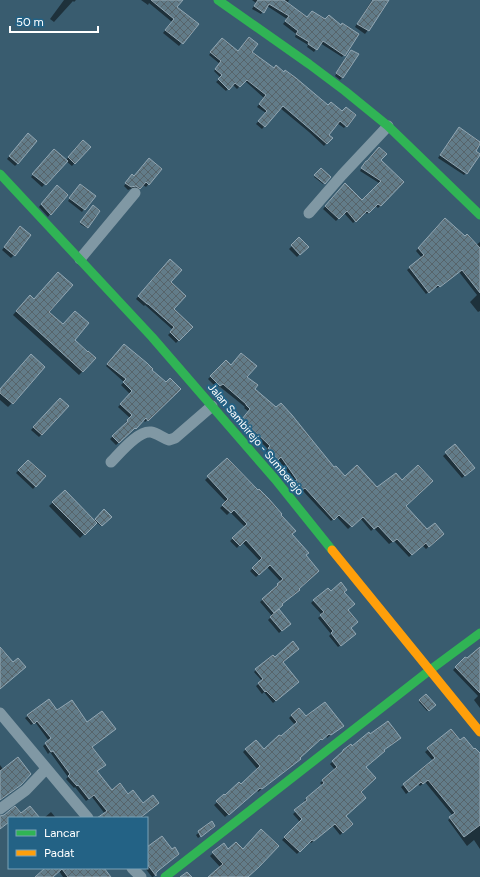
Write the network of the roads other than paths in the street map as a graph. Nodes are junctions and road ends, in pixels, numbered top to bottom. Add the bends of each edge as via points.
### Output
1 (218, 0) edge
2 (388, 126) junction
3 (0, 174) edge
4 (135, 194) dead end
5 (309, 213) dead end
6 (480, 215) edge
7 (80, 259) junction
8 (212, 406) junction
9 (111, 462) dead end
10 (480, 633) edge
11 (430, 670) junction
12 (0, 713) edge
13 (480, 732) edge
14 (46, 769) junction
15 (0, 809) edge
16 (87, 817) edge
17 (133, 869) edge
18 (140, 877) edge
19 (166, 877) edge

1 - 2 street via 315,68
2 - 5 street
2 - 6 street
3 - 7 street, Jalan Sambirejo - Sumberejo
4 - 7 street
7 - 8 street, Jalan Sambirejo - Sumberejo
8 - 9 street via 175,438 168,440 153,432 144,433 127,445
8 - 11 street, Jalan Sambirejo - Sumberejo
10 - 11 street
11 - 13 street, Jalan Sambirejo - Sumberejo
11 - 19 street
12 - 14 street
14 - 15 street via 26,790
14 - 16 street
17 - 18 street

